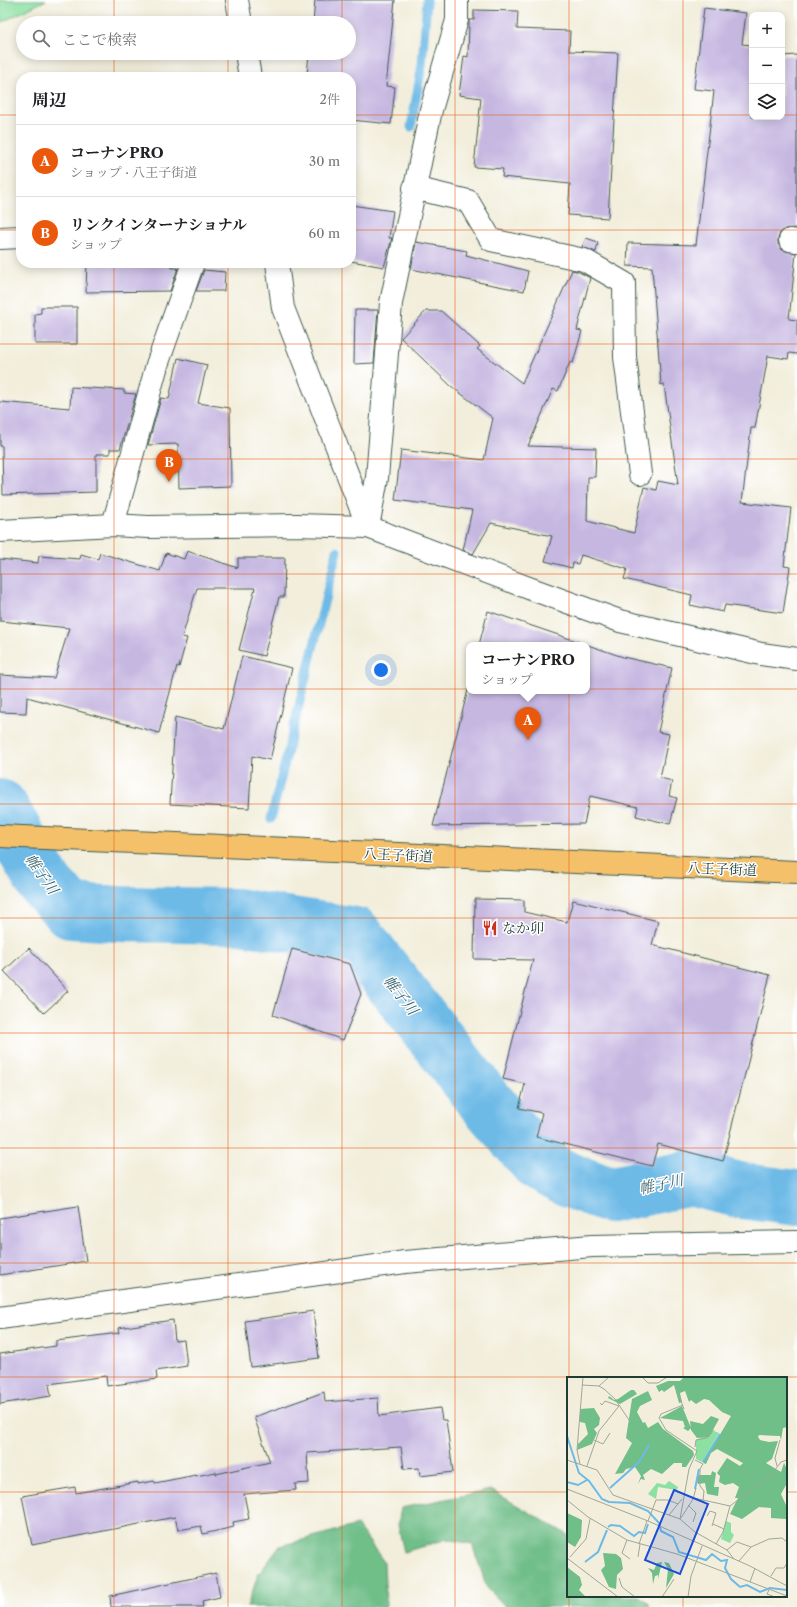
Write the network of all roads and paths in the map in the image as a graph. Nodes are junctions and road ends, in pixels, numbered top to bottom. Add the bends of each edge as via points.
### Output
1 (237, 0) edge
2 (457, 0) edge
3 (240, 16) edge
4 (247, 60) edge
5 (249, 72) edge
6 (414, 188) junction
7 (16, 237) edge
8 (0, 238) edge
9 (191, 268) edge
10 (277, 268) edge
11 (640, 474) dead end
12 (113, 524) junction
13 (368, 527) junction
14 (0, 531) edge
15 (797, 659) edge
16 (0, 836) edge
17 (797, 872) edge
18 (797, 1242) edge
19 (0, 1318) edge

1 - 3 street
2 - 6 street via 457,20 431,110
4 - 5 street
6 - 11 street via 468,201 491,240 584,260 624,283 625,357
6 - 13 street via 391,302 377,478
7 - 8 street
9 - 12 street via 157,365
10 - 13 street via 283,308
12 - 13 street via 148,527
12 - 14 street
13 - 15 street via 620,621 761,654
16 - 17 highway, 八王子街道
18 - 19 street via 592,1246 405,1262

